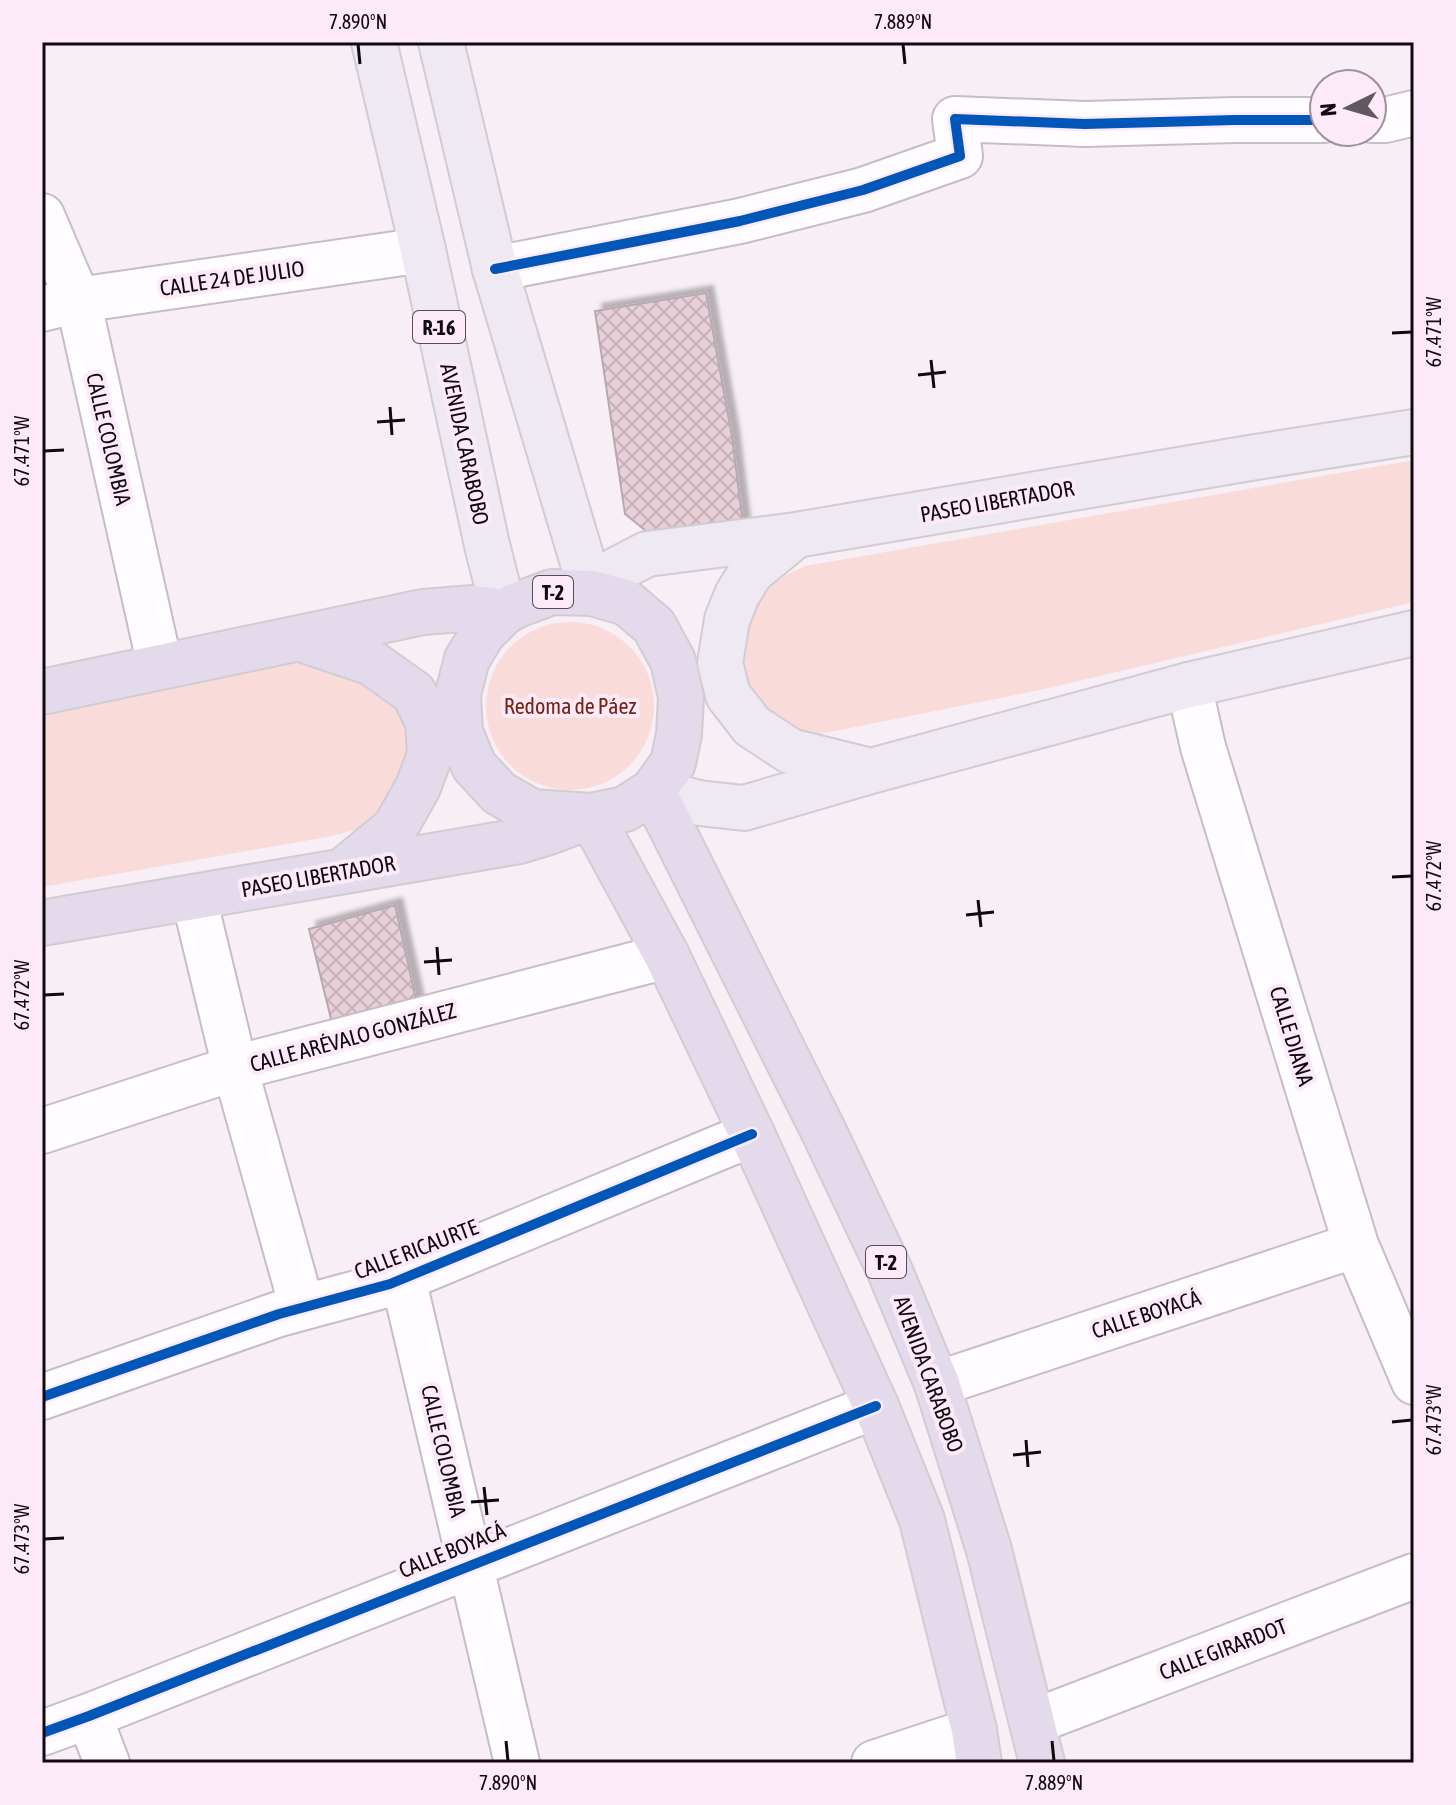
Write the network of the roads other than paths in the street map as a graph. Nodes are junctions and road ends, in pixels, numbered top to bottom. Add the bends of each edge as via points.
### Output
1 (374, 42) edge
2 (441, 42) edge
3 (1414, 113) edge
4 (1388, 119) edge
5 (1308, 120) edge
6 (42, 216) edge
7 (423, 250) junction
8 (495, 269) junction
9 (60, 304) edge
10 (1414, 432) edge
11 (796, 535) junction
12 (592, 593) junction
13 (504, 612) junction
14 (1414, 633) edge
15 (298, 638) junction
16 (160, 666) junction
17 (1189, 685) junction
18 (42, 692) edge
19 (871, 771) junction
20 (653, 791) junction
21 (591, 816) junction
22 (343, 870) junction
23 (194, 898) junction
24 (42, 923) edge
25 (667, 956) junction
26 (235, 1068) junction
27 (42, 1131) edge
28 (752, 1134) junction
29 (1356, 1245) junction
30 (403, 1278) junction
31 (302, 1307) junction
32 (1414, 1382) edge
33 (937, 1384) junction
34 (42, 1397) edge
35 (876, 1406) junction
36 (471, 1564) junction
37 (1414, 1576) edge
38 (89, 1716) junction
39 (42, 1733) edge
40 (1037, 1742) edge
41 (976, 1747) edge
42 (107, 1763) edge
43 (517, 1763) edge
44 (874, 1763) edge

1 - 7 main road, AVENIDA CARABOBO / R-16
2 - 8 main road
3 - 4 street
5 - 8 street via 1085,124 955,119 960,156 863,190 740,221
6 - 9 street, CALLE COLOMBIA
7 - 9 street, CALLE 24 DE JULIO
7 - 13 main road, AVENIDA CARABOBO / R-16
8 - 12 main road
9 - 16 street, CALLE COLOMBIA
10 - 11 main road, PASEO LIBERTADOR
11 - 12 main road, PASEO LIBERTADOR via 647,554 618,569
11 - 19 main road via 751,572 737,595 720,663 728,695 752,726 790,751
12 - 13 highway, T-2 via 552,592
12 - 20 highway, T-2 via 627,603 654,626 673,661 681,697 679,734 673,763
13 - 15 highway, T-2 via 423,612
13 - 21 highway, T-2 via 467,659 458,694 460,732 474,766 499,793 532,812
14 - 17 main road
15 - 16 highway, T-2
15 - 22 highway via 372,663 414,693 428,722 430,755 395,828
16 - 18 highway, T-2
17 - 19 main road
17 - 29 street, CALLE DIANA via 1203,747
19 - 20 main road via 744,808
20 - 21 highway, T-2 via 625,809
20 - 33 highway, AVENIDA CARABOBO / T-2 via 831,1145
21 - 22 highway, PASEO LIBERTADOR / T-2 via 519,841
21 - 25 highway
22 - 23 highway, PASEO LIBERTADOR / T-2
23 - 24 highway, PASEO LIBERTADOR / T-2
23 - 26 street
25 - 26 street, CALLE ARÉVALO GONZÁLEZ
25 - 28 highway
26 - 27 street, CALLE ARÉVALO GONZÁLEZ
26 - 31 street
28 - 30 street, CALLE RICAURTE
28 - 35 highway
29 - 32 street, CALLE DIANA
29 - 33 street, CALLE BOYACÁ
30 - 31 street, CALLE RICAURTE
30 - 36 street, CALLE COLOMBIA
31 - 34 street, CALLE RICAURTE
33 - 40 highway, AVENIDA CARABOBO / T-2 via 989,1550
35 - 36 street, CALLE BOYACÁ
35 - 41 highway via 922,1520
36 - 38 street, CALLE BOYACÁ
36 - 43 street, CALLE COLOMBIA
37 - 40 street, CALLE GIRARDOT
38 - 39 street, CALLE BOYACÁ
38 - 42 street
41 - 44 street

